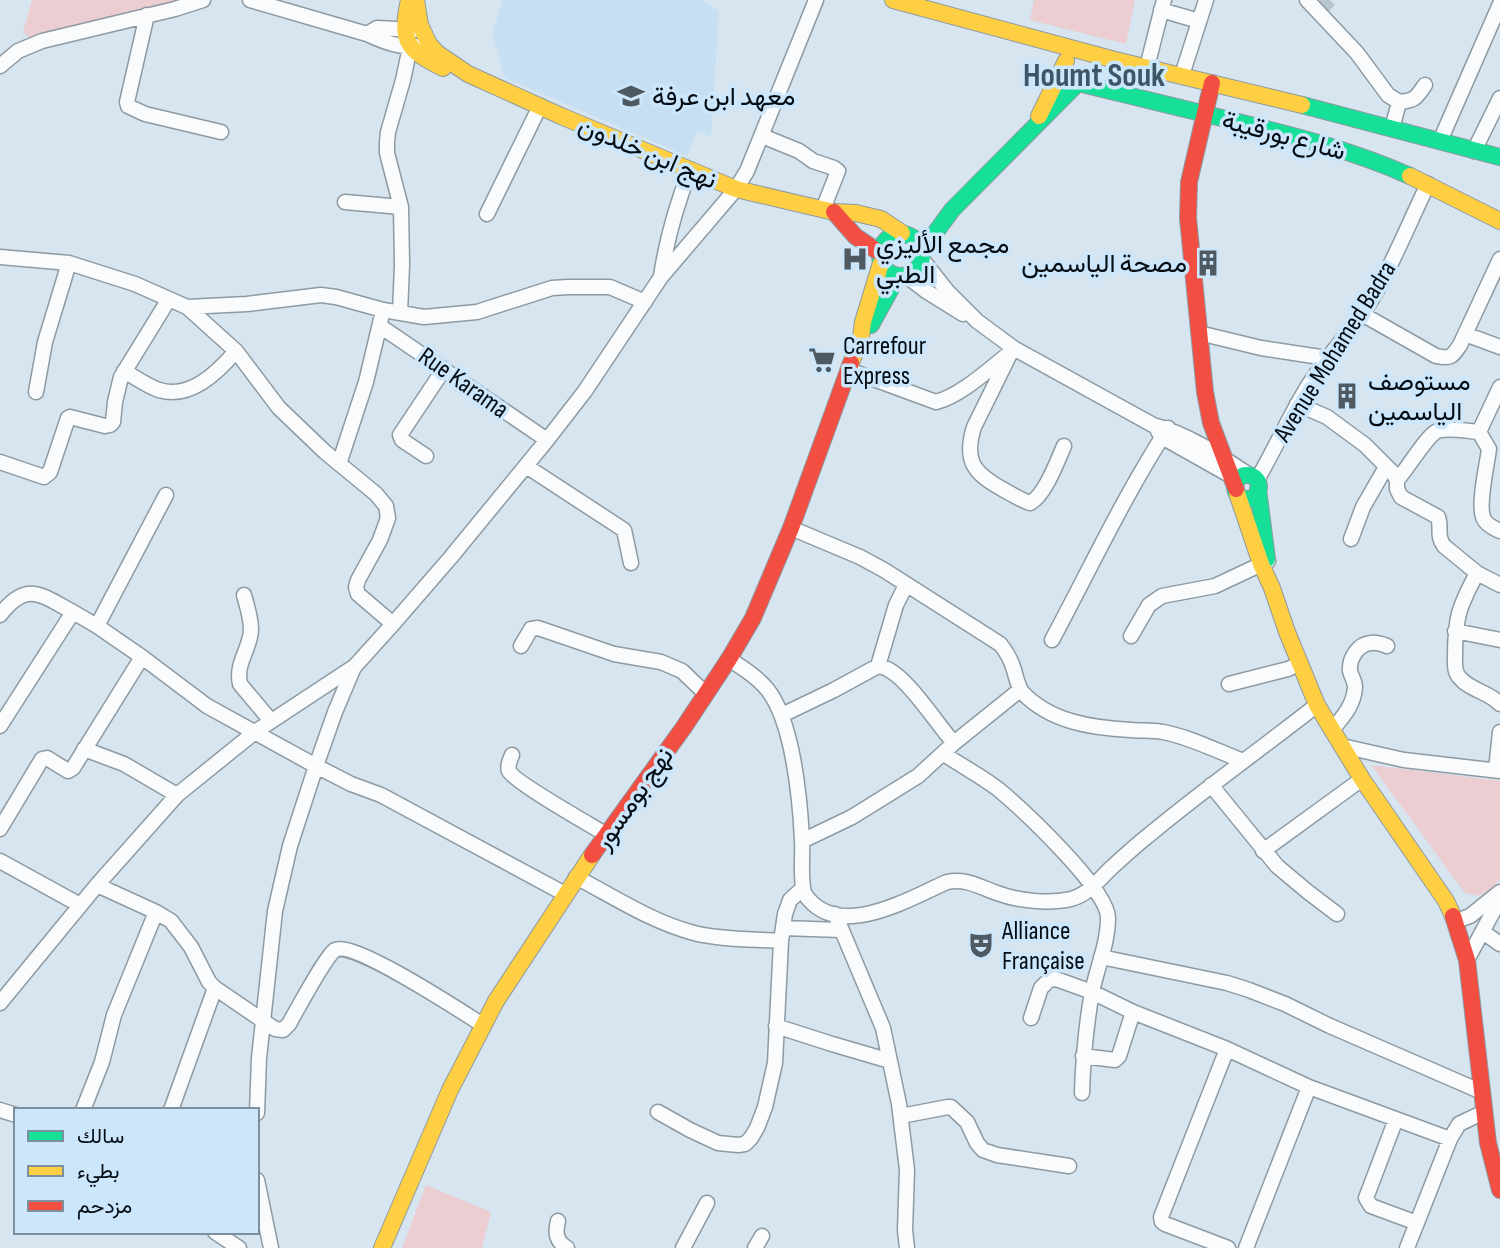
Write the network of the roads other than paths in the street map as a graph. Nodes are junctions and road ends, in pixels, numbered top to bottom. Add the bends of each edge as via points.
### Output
1 (203, 0) edge
2 (250, 0) edge
3 (409, 0) edge
4 (416, 0) edge
5 (816, 0) edge
6 (893, 0) edge
7 (1206, 0) edge
8 (1307, 0) edge
9 (1500, 4) edge
10 (1163, 5) edge
11 (147, 15) junction
12 (1199, 21) junction
13 (405, 30) junction
14 (367, 34) junction
15 (425, 36) junction
16 (410, 47) junction
17 (1073, 47) junction
18 (0, 66) edge
19 (1147, 67) junction
20 (1060, 71) junction
21 (468, 74) junction
22 (1182, 75) junction
23 (1078, 83) junction
24 (1212, 83) junction
25 (1424, 85) dead end
26 (1500, 98) edge
27 (1399, 102) junction
28 (540, 106) junction
29 (1205, 114) junction
30 (1392, 129) junction
31 (1031, 131) junction
32 (221, 132) dead end
33 (762, 136) junction
34 (1440, 141) junction
35 (1474, 151) junction
36 (1500, 157) edge
37 (690, 170) junction
38 (1428, 184) junction
39 (736, 189) junction
40 (345, 202) dead end
41 (401, 207) junction
42 (952, 210) junction
43 (828, 211) junction
44 (487, 214) dead end
45 (1500, 220) edge
46 (904, 234) junction
47 (921, 255) junction
48 (0, 257) edge
49 (880, 258) junction
50 (1500, 259) edge
51 (69, 263) junction
52 (902, 276) junction
53 (661, 277) junction
54 (169, 299) junction
55 (645, 302) junction
56 (187, 307) junction
57 (383, 310) junction
58 (400, 313) junction
59 (1362, 314) junction
60 (977, 321) junction
61 (380, 326) junction
62 (1199, 333) junction
63 (1465, 334) junction
64 (861, 337) junction
65 (1500, 347) edge
66 (236, 351) junction
67 (1013, 351) junction
68 (1327, 358) junction
69 (444, 369) junction
70 (849, 370) junction
71 (124, 371) junction
72 (1500, 387) edge
73 (36, 392) dead end
74 (1297, 404) junction
75 (1161, 430) junction
76 (1479, 432) junction
77 (548, 440) junction
78 (1064, 446) dead end
79 (1495, 450) edge
80 (426, 456) dead end
81 (1224, 459) junction
82 (0, 462) edge
83 (339, 464) junction
84 (526, 466) junction
85 (1386, 467) junction
86 (1397, 480) junction
87 (1244, 483) junction
88 (166, 495) dead end
89 (791, 528) junction
90 (1500, 531) edge
91 (1351, 539) dead end
92 (1264, 562) junction
93 (631, 563) dead end
94 (1477, 573) junction
95 (1500, 584) edge
96 (906, 585) junction
97 (244, 595) dead end
98 (73, 612) junction
99 (0, 615) edge
100 (393, 624) junction
101 (97, 626) junction
102 (1455, 631) junction
103 (1131, 636) dead end
104 (1052, 640) dead end
105 (1500, 640) edge
106 (521, 646) dead end
107 (1387, 646) dead end
108 (142, 657) junction
109 (729, 659) junction
110 (1299, 664) junction
111 (355, 666) junction
112 (878, 666) junction
113 (1229, 684) dead end
114 (1020, 690) junction
115 (705, 694) junction
116 (1500, 704) edge
117 (1317, 705) junction
118 (782, 715) junction
119 (271, 721) junction
120 (0, 726) edge
121 (1332, 730) junction
122 (254, 732) junction
123 (1500, 732) edge
124 (1342, 746) junction
125 (84, 749) junction
126 (949, 749) junction
127 (512, 755) dead end
128 (1243, 761) junction
129 (316, 766) junction
130 (1498, 770) edge
131 (1362, 779) junction
132 (1211, 785) junction
133 (177, 795) junction
134 (0, 829) edge
135 (607, 835) junction
136 (802, 841) junction
137 (1263, 851) junction
138 (0, 861) edge
139 (576, 877) junction
140 (97, 885) junction
141 (1094, 886) junction
142 (803, 888) junction
143 (1500, 892) edge
144 (565, 894) junction
145 (1500, 899) edge
146 (80, 905) junction
147 (156, 912) junction
148 (835, 914) junction
149 (1337, 914) dead end
150 (1456, 921) junction
151 (841, 930) junction
152 (1483, 932) junction
153 (782, 934) junction
154 (1500, 944) edge
155 (1101, 957) junction
156 (1467, 960) junction
157 (215, 988) junction
158 (1092, 992) junction
159 (0, 1003) edge
160 (1133, 1012) junction
161 (1031, 1017) dead end
162 (262, 1022) junction
163 (483, 1025) junction
164 (776, 1026) junction
165 (1227, 1049) junction
166 (1083, 1056) junction
167 (890, 1061) junction
168 (1309, 1087) junction
169 (1482, 1092) junction
170 (1082, 1093) dead end
171 (84, 1108) edge
172 (172, 1108) edge
173 (257, 1108) edge
174 (658, 1112) dead end
175 (1484, 1112) junction
176 (901, 1116) junction
177 (1396, 1119) junction
178 (1450, 1139) junction
179 (1494, 1147) edge
180 (1069, 1166) dead end
181 (259, 1190) edge
182 (1500, 1190) edge
183 (707, 1203) dead end
184 (558, 1221) dead end
185 (1416, 1223) junction
186 (219, 1234) edge
187 (238, 1244) edge
188 (1209, 1245) edge
189 (908, 1247) edge
190 (271, 1248) edge
191 (382, 1248) edge
192 (566, 1248) edge
193 (683, 1248) edge
194 (1228, 1248) edge
195 (1247, 1248) edge
196 (1407, 1248) edge

1 - 11 street
2 - 14 street, نهج ابن خلدون
3 - 13 main road
4 - 15 main road
5 - 33 street
6 - 17 main road, شارع بورقيبة
7 - 12 street
8 - 27 street
9 - 34 street
10 - 12 street
10 - 19 street
11 - 18 street via 42,41 18,51
11 - 32 street via 128,106
12 - 22 street
13 - 14 street, نهج ابن خلدون via 377,28
13 - 15 street, نهج ابن خلدون
13 - 16 main road
14 - 16 street, نهج ابن خلدون
15 - 16 street, نهج ابن خلدون
15 - 21 main road, نهج ابن خلدون via 437,53
16 - 21 main road, نهج ابن خلدون via 432,63
16 - 41 street via 387,142
17 - 19 main road, شارع بورقيبة
17 - 20 main road, نهج بومسور
19 - 22 main road, شارع بورقيبة
20 - 23 main road, شارع بورقيبة
20 - 31 main road, نهج بومسور
21 - 28 main road, نهج ابن خلدون
22 - 24 main road, شارع بورقيبة
23 - 29 main road, شارع بورقيبة
23 - 31 main road, نهج بومسور
24 - 29 main road
24 - 30 main road, شارع بورقيبة
25 - 27 street via 1416,99
26 - 35 street
27 - 30 street
28 - 37 main road, نهج ابن خلدون
28 - 44 street
29 - 38 main road, شارع بورقيبة via 1351,152
29 - 62 main road via 1189,182 1188,218
30 - 34 main road, شارع بورقيبة
31 - 42 main road, نهج بومسور
33 - 39 street
33 - 43 street via 838,171
34 - 35 main road, شارع بورقيبة
35 - 36 main road, شارع بورقيبة
37 - 39 main road, نهج ابن خلدون
37 - 53 street via 667,239
38 - 45 main road, شارع بورقيبة
38 - 59 street, Avenue Mohamed Badra
39 - 43 main road, نهج ابن خلدون
39 - 53 street
40 - 41 street
41 - 58 street
42 - 46 main road, نهج بومسور
42 - 47 main road, نهج بومسور
43 - 46 main road, نهج ابن خلدون via 881,219
43 - 49 main road
46 - 47 main road via 914,237
46 - 49 main road, نهج بومسور via 887,239
47 - 52 main road, نهج بومسور via 912,272
47 - 60 street
48 - 51 street
49 - 52 main road via 891,274
49 - 64 main road, نهج بومسور
50 - 63 street
51 - 54 street
51 - 73 street via 45,342
52 - 60 street
52 - 64 main road, نهج بومسور
53 - 55 street
54 - 56 street
54 - 71 street
55 - 58 street via 610,287 568,287 467,314 424,317
55 - 77 street
56 - 57 street via 321,295
56 - 66 street
57 - 58 street
57 - 61 street
59 - 63 street via 1445,358 1453,355
59 - 68 street, Avenue Mohamed Badra
60 - 67 street
61 - 69 street, Rue Karama
61 - 83 street
62 - 68 street
62 - 81 main road via 1211,423
63 - 65 street
64 - 70 main road, نهج بومسور
66 - 71 street via 198,385 178,392 158,390
66 - 83 street via 279,408
67 - 70 street via 969,385 936,402
67 - 75 street
67 - 78 street via 974,427 969,449 974,466 986,480 1030,503 1043,489
68 - 74 street, Avenue Mohamed Badra
69 - 77 street, Rue Karama
69 - 80 street via 400,435
70 - 89 main road, نهج بومسور
71 - 82 street via 113,422 104,426 68,418 48,475 34,475
72 - 76 street
74 - 85 street via 1327,417
74 - 87 street, Avenue Mohamed Badra
75 - 81 street
75 - 87 street
75 - 104 street
76 - 79 street
76 - 86 street via 1435,431
77 - 84 street
79 - 90 street via 1481,503 1482,516
81 - 87 main road
83 - 100 street via 386,506 388,518 380,540 356,587 358,594
84 - 93 street via 624,530
84 - 100 street
85 - 86 street
85 - 91 street
86 - 94 street via 1401,497 1438,517 1444,546
87 - 92 main road
88 - 101 street
89 - 96 street via 860,557
89 - 109 main road, نهج بومسور via 753,618
92 - 103 street via 1215,586 1152,601
92 - 110 main road
94 - 95 street
94 - 102 street via 1461,603
96 - 112 street
96 - 114 street via 1000,644 1013,664
97 - 119 street via 252,631 238,677
98 - 99 street via 33,593 11,603
98 - 101 street
98 - 120 street
100 - 111 street
101 - 108 street
102 - 105 street
102 - 116 street via 1459,677
106 - 115 street via 531,629 538,628 614,654 661,662 682,671
107 - 121 street via 1370,643 1355,653 1350,672 1355,686 1352,702
108 - 122 street via 199,701
108 - 125 street
109 - 115 main road, نهج بومسور
109 - 118 street via 768,689
110 - 113 street
110 - 117 main road
111 - 119 street
111 - 129 street
112 - 118 street
112 - 126 street via 886,667 910,688
114 - 126 street
114 - 128 street via 1040,707 1079,724 1170,734
115 - 135 main road, نهج بومسور
117 - 121 main road
117 - 128 street
118 - 136 street via 798,786
119 - 122 street
121 - 124 main road
122 - 129 street
122 - 133 street
123 - 130 street
124 - 130 street via 1404,760
124 - 131 main road
125 - 133 street via 124,764
125 - 134 street via 70,771 42,759
126 - 136 street via 879,801
126 - 141 street via 1022,811
127 - 135 street via 511,774
128 - 132 street
129 - 144 street via 381,795
129 - 162 street via 275,911
131 - 137 street
131 - 150 main road
132 - 137 street
132 - 141 street
133 - 140 street
135 - 139 main road, نهج بومسور
136 - 142 street
137 - 149 street
138 - 146 street
139 - 144 main road, نهج بومسور
139 - 153 street via 693,932 736,938
140 - 146 street
140 - 147 street
141 - 148 street via 1070,899 1035,900 1016,899 956,880 879,912
141 - 155 street via 1108,915
142 - 148 street via 806,898
142 - 153 street via 790,900
143 - 150 street via 1470,916
144 - 163 main road, نهج بومسور
145 - 152 street
146 - 159 street
147 - 157 street via 183,935
147 - 171 street via 114,1015
148 - 151 street
150 - 156 main road
151 - 153 street
151 - 167 street via 883,1028
152 - 154 street
152 - 156 street
153 - 164 street
155 - 158 street
155 - 169 street via 1249,990
156 - 169 main road
157 - 162 street
157 - 172 street
158 - 160 street
158 - 161 street via 1049,980 1041,988
158 - 166 street
160 - 165 street
160 - 166 street via 1115,1060
162 - 163 street via 283,1030 324,963 343,948 386,966
162 - 173 street
163 - 191 main road, نهج بومسور
164 - 167 street
164 - 174 street via 770,1090 757,1128 745,1144 718,1143
165 - 168 street
165 - 188 street via 1161,1217 1165,1224
166 - 170 street
167 - 176 street
168 - 177 street
168 - 195 street
169 - 175 main road
175 - 178 street via 1460,1124
175 - 179 main road
176 - 180 street via 951,1107 967,1122 983,1150
176 - 189 street
177 - 178 street
177 - 185 street via 1366,1198 1371,1206
178 - 185 street
179 - 182 main road
181 - 190 street
183 - 193 street
184 - 192 street via 556,1236
185 - 196 street
186 - 187 street
188 - 194 street

